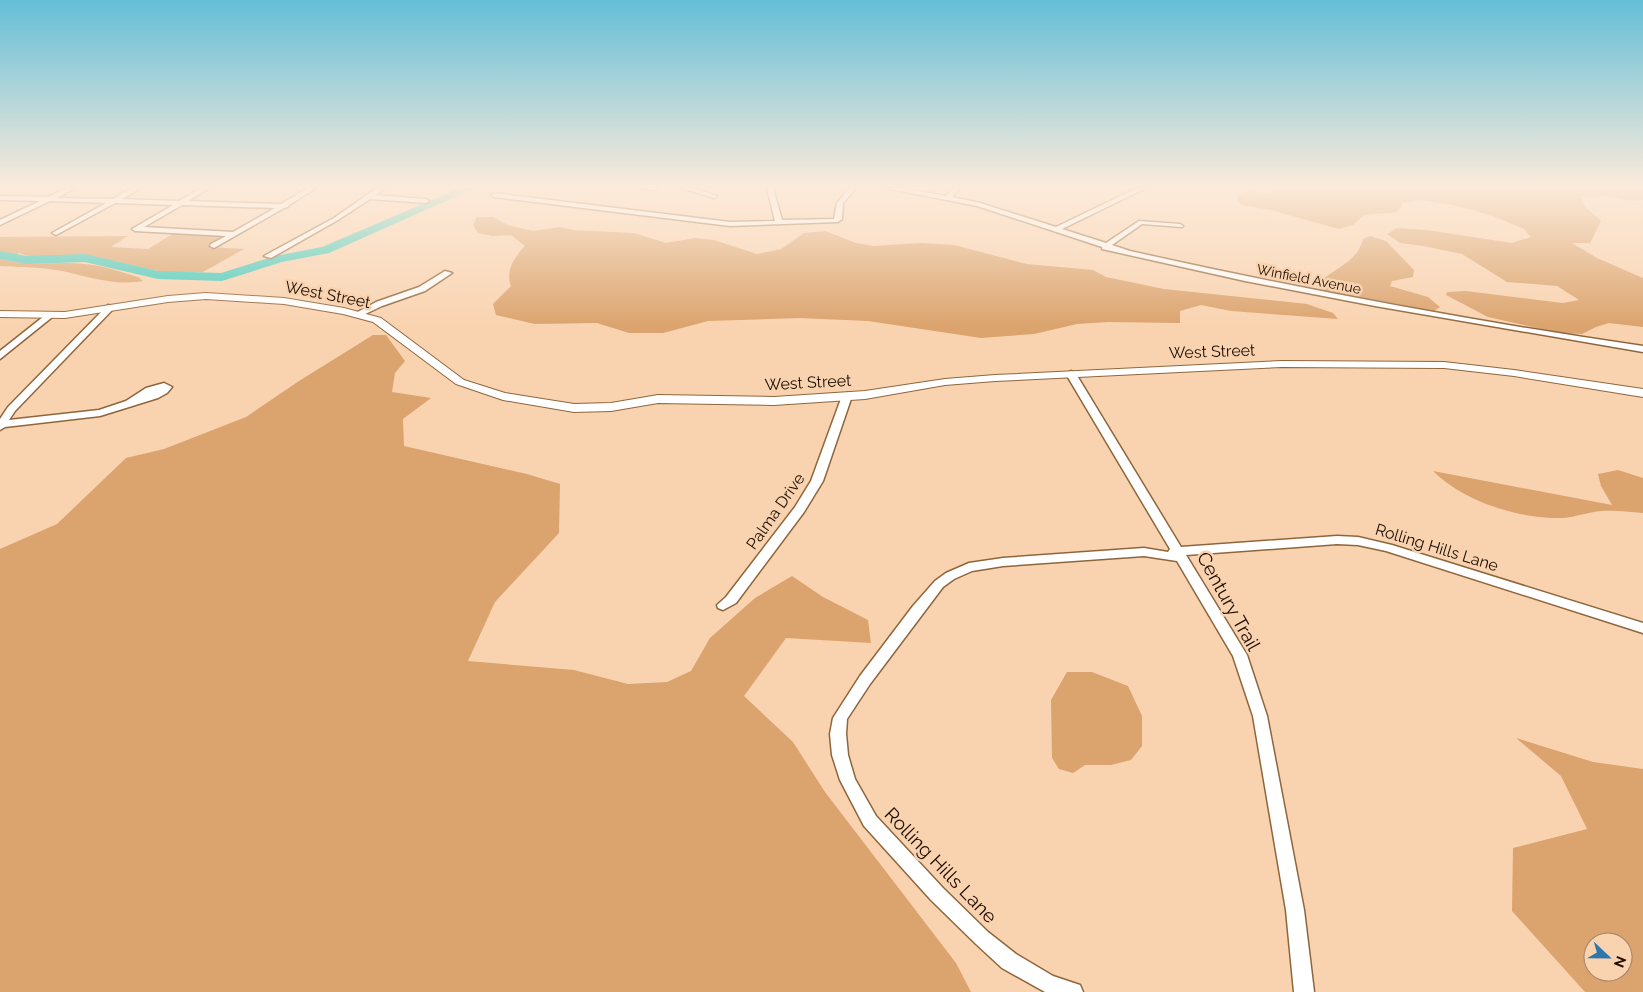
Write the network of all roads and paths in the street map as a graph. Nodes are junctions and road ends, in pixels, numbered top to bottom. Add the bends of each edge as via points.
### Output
1 (234, 234) edge
2 (308, 234) edge
3 (1068, 234) edge
4 (1123, 234) edge
5 (214, 246) dead end
6 (1105, 246) junction
7 (268, 256) dead end
8 (448, 273) dead end
9 (111, 307) junction
10 (0, 314) edge
11 (358, 314) junction
12 (48, 316) junction
13 (1643, 348) edge
14 (0, 356) edge
15 (1071, 374) junction
16 (1643, 393) edge
17 (847, 396) junction
18 (129, 403) dead end
19 (1, 425) edge
20 (1180, 554) junction
21 (723, 605) dead end
22 (1643, 628) edge
23 (1073, 992) edge
24 (1304, 992) edge

1 - 5 street
2 - 7 street
3 - 6 street, Winfield Avenue
4 - 6 street
6 - 13 street, Winfield Avenue via 1283,287
8 - 11 street via 422,289
9 - 11 street, West Street via 223,296 284,301
9 - 12 street, West Street
9 - 19 street via 11,409
10 - 12 street, West Street
11 - 17 street, West Street via 376,320 460,382 503,396 544,404 592,409 658,399 774,401
12 - 14 street
15 - 16 street, West Street via 1282,364 1418,364 1514,373
15 - 17 street, West Street via 945,382
15 - 20 street, Century Trail
17 - 21 street, Palma Drive via 817,481 800,509 731,600
18 - 19 street via 100,413
20 - 22 street, Rolling Hills Lane via 1337,540 1358,541
20 - 23 street, Rolling Hills Lane via 1154,552 1003,562 969,567 950,576 918,609 840,718 840,755 848,780 870,822 982,938 1010,961 1049,984
20 - 24 street, Century Trail via 1240,655 1260,716 1294,910

